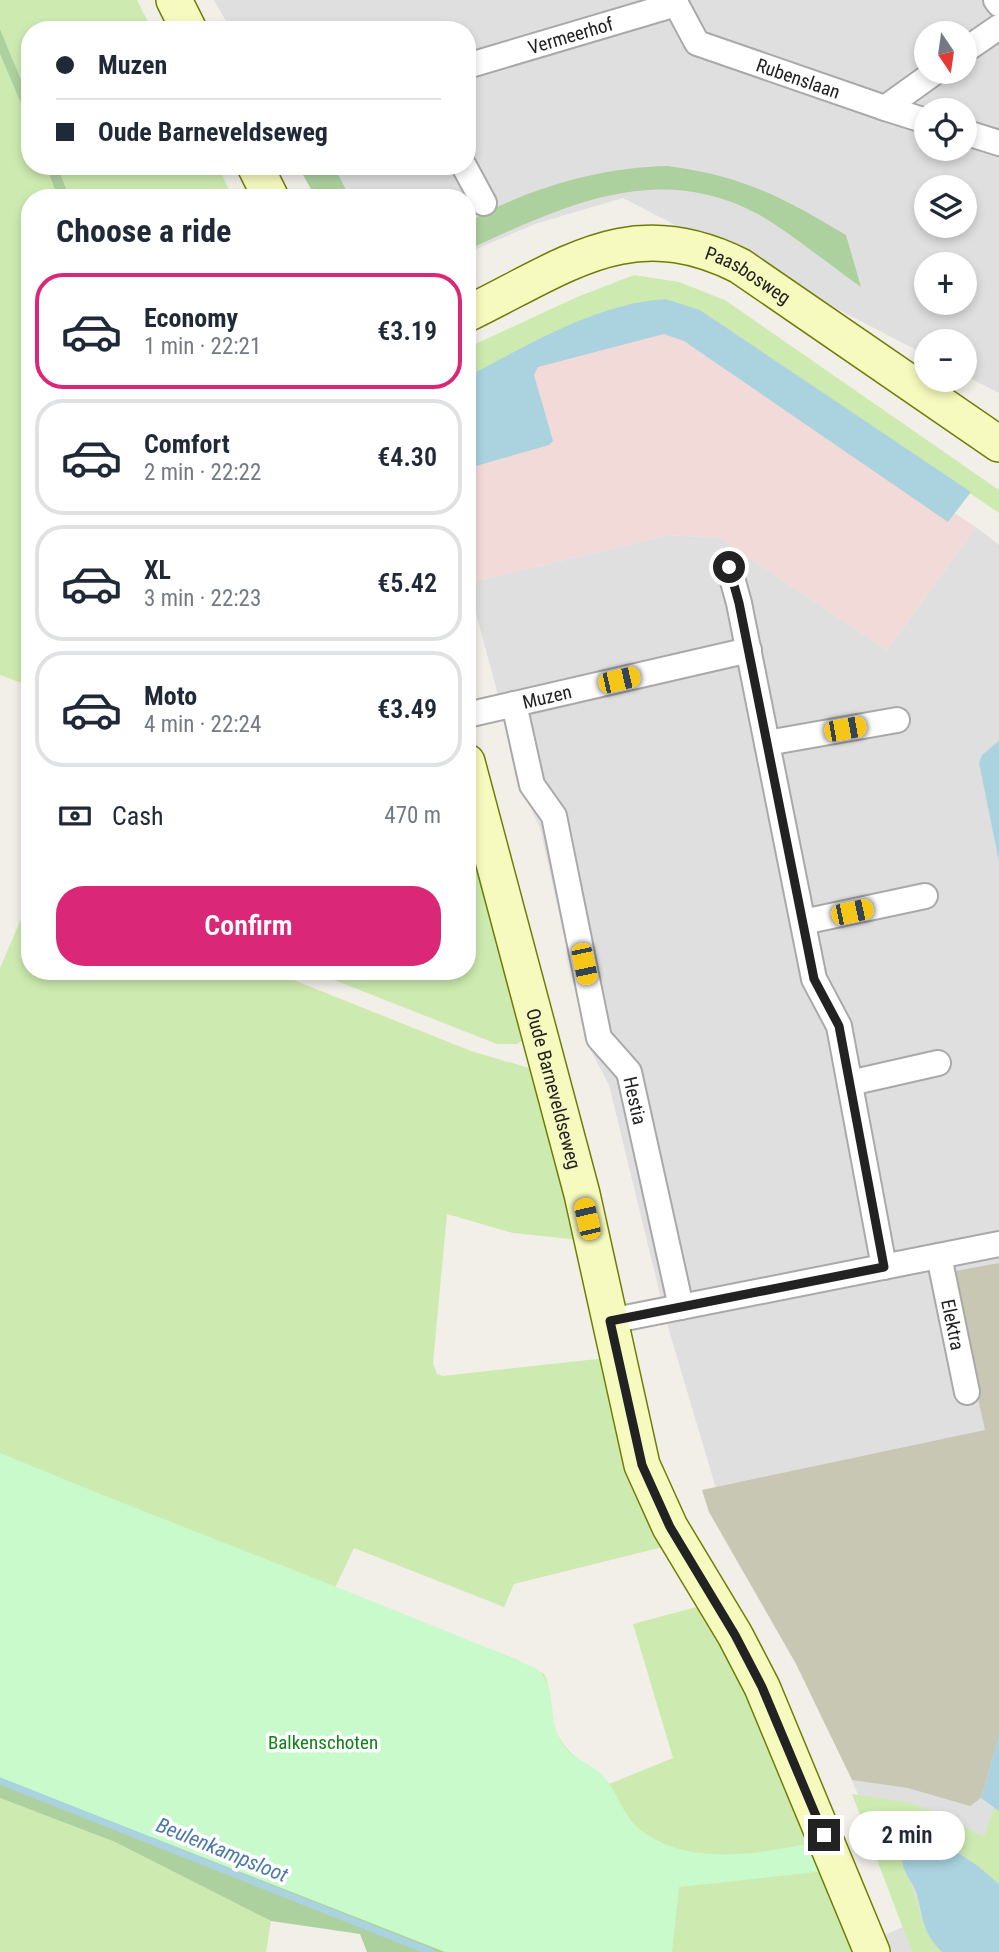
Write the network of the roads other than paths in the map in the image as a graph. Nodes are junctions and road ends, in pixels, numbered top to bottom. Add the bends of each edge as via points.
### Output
1 (174, 0) edge
2 (675, 2) edge
3 (184, 21) edge
4 (999, 27) edge
5 (977, 42) edge
6 (476, 63) edge
7 (918, 84) edge
8 (885, 108) junction
9 (914, 117) edge
10 (977, 136) edge
11 (999, 143) edge
12 (469, 175) edge
13 (484, 204) dead end
14 (476, 310) edge
15 (999, 444) edge
16 (729, 567) dead end
17 (749, 650) junction
18 (514, 704) junction
19 (476, 713) edge
20 (897, 720) dead end
21 (767, 743) junction
22 (476, 796) edge
23 (925, 896) dead end
24 (803, 922) junction
25 (938, 1063) dead end
26 (850, 1083) junction
27 (999, 1244) edge
28 (939, 1256) junction
29 (884, 1267) junction
30 (681, 1307) junction
31 (610, 1321) junction
32 (967, 1392) dead end
33 (872, 1952) edge

1 - 3 street
2 - 6 street, Vermeerhof
2 - 8 street, Rubenslaan via 697,43
4 - 5 street
7 - 8 street
8 - 9 street, Rubenslaan
10 - 11 street
12 - 13 street
14 - 15 street, Paasbosweg via 599,251 631,243 694,246 740,267
16 - 17 street
17 - 18 street, Muzen
17 - 21 street
18 - 19 street, Muzen
18 - 30 street, Hestia via 532,785 554,816 599,1038 629,1072
20 - 21 street
21 - 24 street
22 - 31 street, Oude Barneveldseweg via 578,1180
23 - 24 street
24 - 26 street via 814,979 839,1026
25 - 26 street
26 - 29 street
27 - 28 street
28 - 29 street
28 - 32 street, Elektra
29 - 30 street
30 - 31 street
31 - 33 street, Oude Barneveldseweg via 642,1465 670,1527 762,1687

